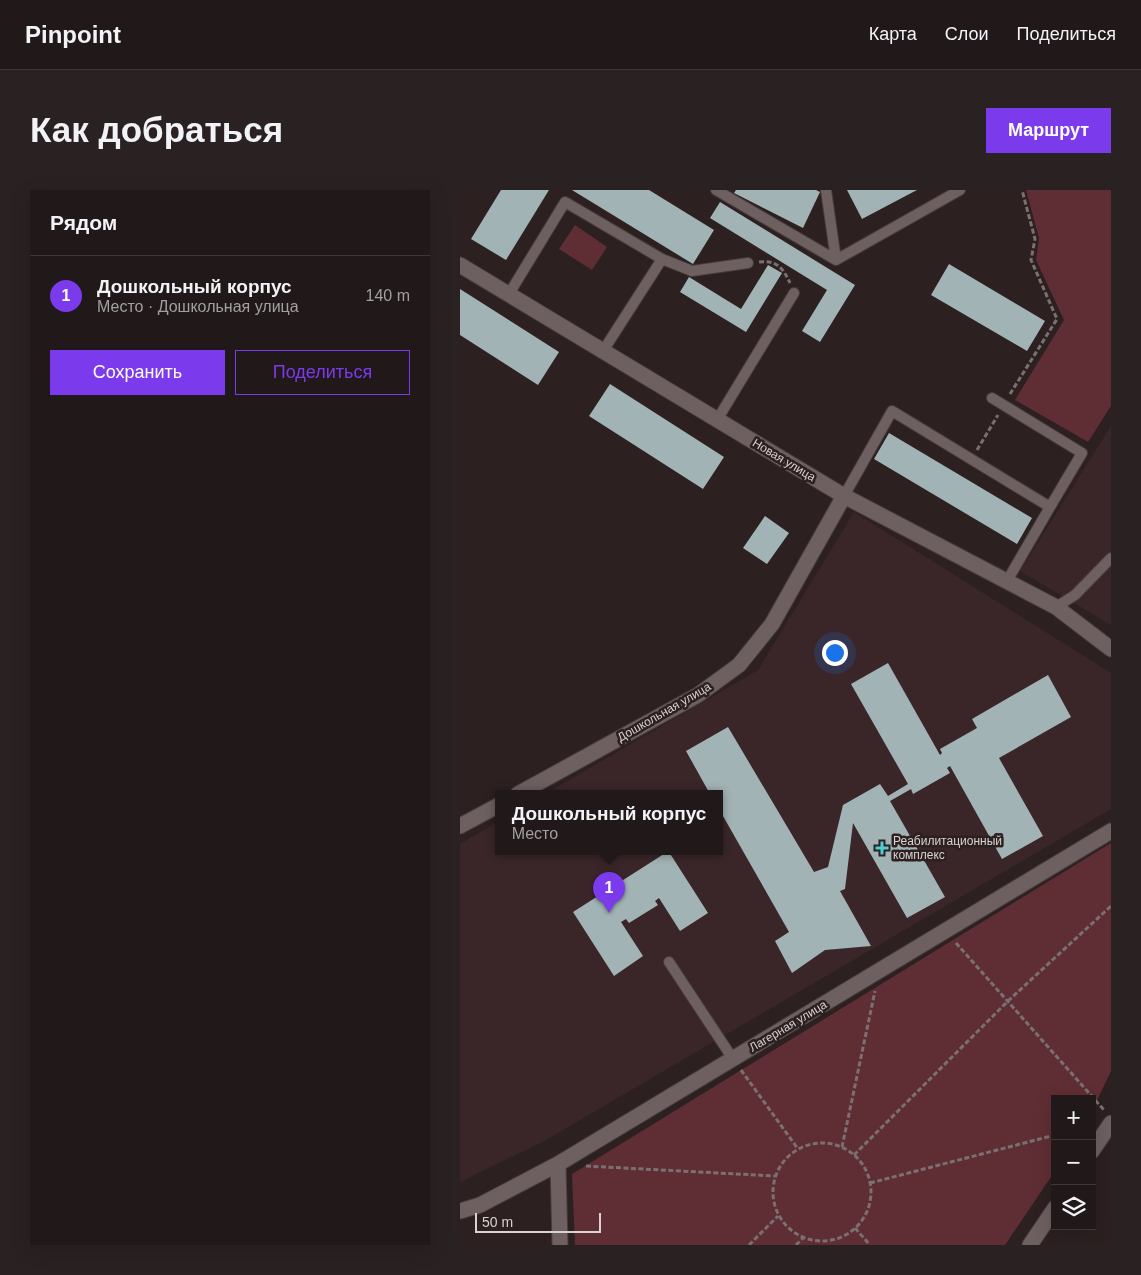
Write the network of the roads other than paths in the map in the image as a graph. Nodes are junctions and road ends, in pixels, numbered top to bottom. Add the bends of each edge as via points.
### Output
1 (716, 190) edge
2 (826, 190) edge
3 (960, 190) edge
4 (662, 259) junction
5 (836, 260) junction
6 (748, 263) road end
7 (460, 265) edge
8 (794, 293) road end
9 (509, 294) junction
10 (603, 351) junction
11 (992, 398) dead end
12 (717, 420) junction
13 (844, 496) junction
14 (1050, 506) junction
15 (1111, 558) edge
16 (1007, 581) junction
17 (1056, 607) junction
18 (1111, 649) edge
19 (525, 790) edge
20 (495, 807) edge
21 (460, 826) edge
22 (1111, 831) edge
23 (669, 962) dead end
24 (733, 1059) junction
25 (1108, 1117) edge
26 (1096, 1142) edge
27 (558, 1164) junction
28 (460, 1211) edge
29 (1051, 1214) edge
30 (560, 1245) edge
31 (1030, 1245) edge

1 - 5 lane
2 - 5 lane
3 - 5 lane
4 - 6 lane via 692,271
4 - 9 lane via 565,202
4 - 10 lane
7 - 9 street, Новая улица
8 - 12 lane
9 - 10 street, Новая улица
10 - 12 street, Новая улица
11 - 14 lane via 1082,453
12 - 13 street, Новая улица
13 - 14 lane via 892,412
13 - 16 street, Новая улица
13 - 19 street, Дошкольная улица via 772,624 739,665 698,695
14 - 16 lane
15 - 17 lane via 1075,595
16 - 17 street, Новая улица
17 - 18 street, Новая улица
20 - 21 street
22 - 24 street, Лагерная улица
23 - 24 lane
24 - 27 street, Лагерная улица
25 - 26 street
27 - 28 street, Лагерная улица via 480,1205
27 - 30 street
29 - 31 street

